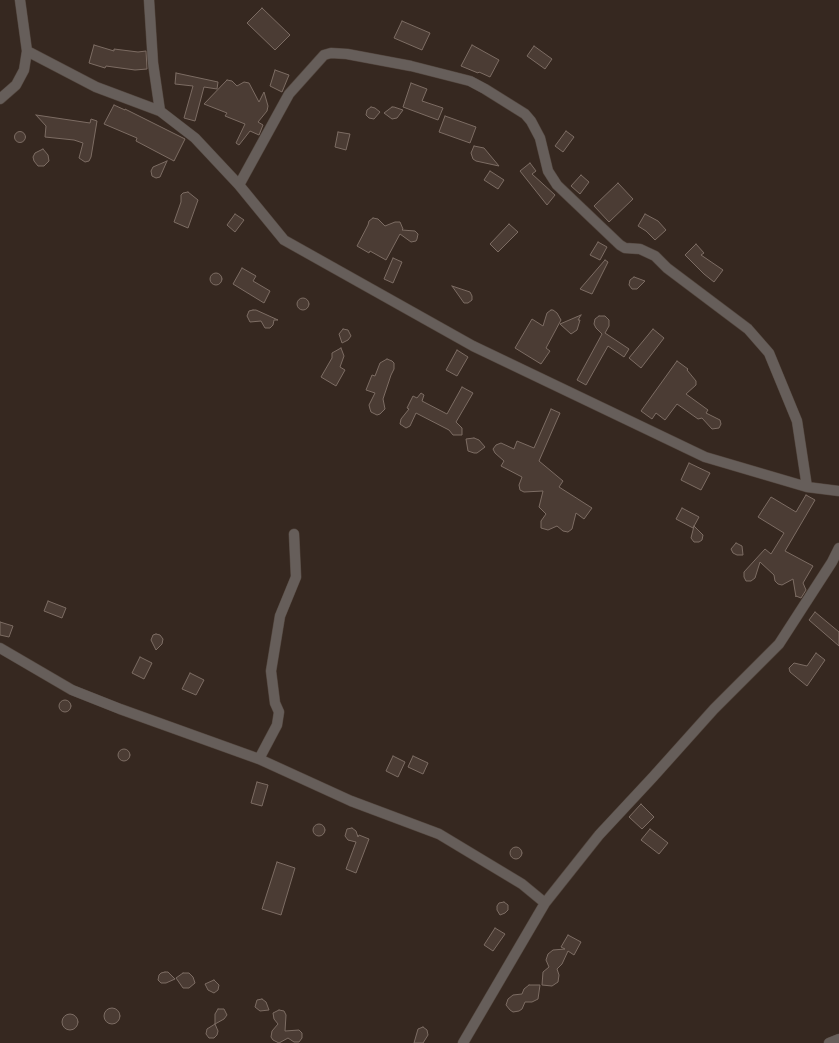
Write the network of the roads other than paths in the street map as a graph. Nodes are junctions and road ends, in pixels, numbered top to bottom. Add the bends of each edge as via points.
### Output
1 (20, 0) edge
2 (149, 0) edge
3 (27, 51) junction
4 (0, 99) edge
5 (160, 111) junction
6 (239, 185) junction
7 (807, 487) junction
8 (839, 491) edge
9 (294, 534) dead end
10 (839, 548) edge
11 (0, 648) edge
12 (259, 759) junction
13 (545, 903) junction
14 (839, 1040) edge
15 (463, 1043) edge
16 (829, 1043) edge

1 - 3 street
2 - 5 street via 153,63
3 - 4 street via 24,70 16,86
3 - 5 street via 96,87
5 - 6 street via 195,138
6 - 7 street via 284,240 473,346 705,457
6 - 7 street via 288,94 324,55 347,54 470,81 525,114 540,138 548,171 557,184 620,245 640,249 655,256 667,268 748,329 769,353 797,421
7 - 8 street
9 - 12 street via 296,577 280,616 271,671 275,703 279,712 277,725
10 - 13 street via 779,644 714,709 599,835
11 - 12 street via 72,690
12 - 13 street via 351,801 439,834 522,884
13 - 15 street
14 - 16 street

